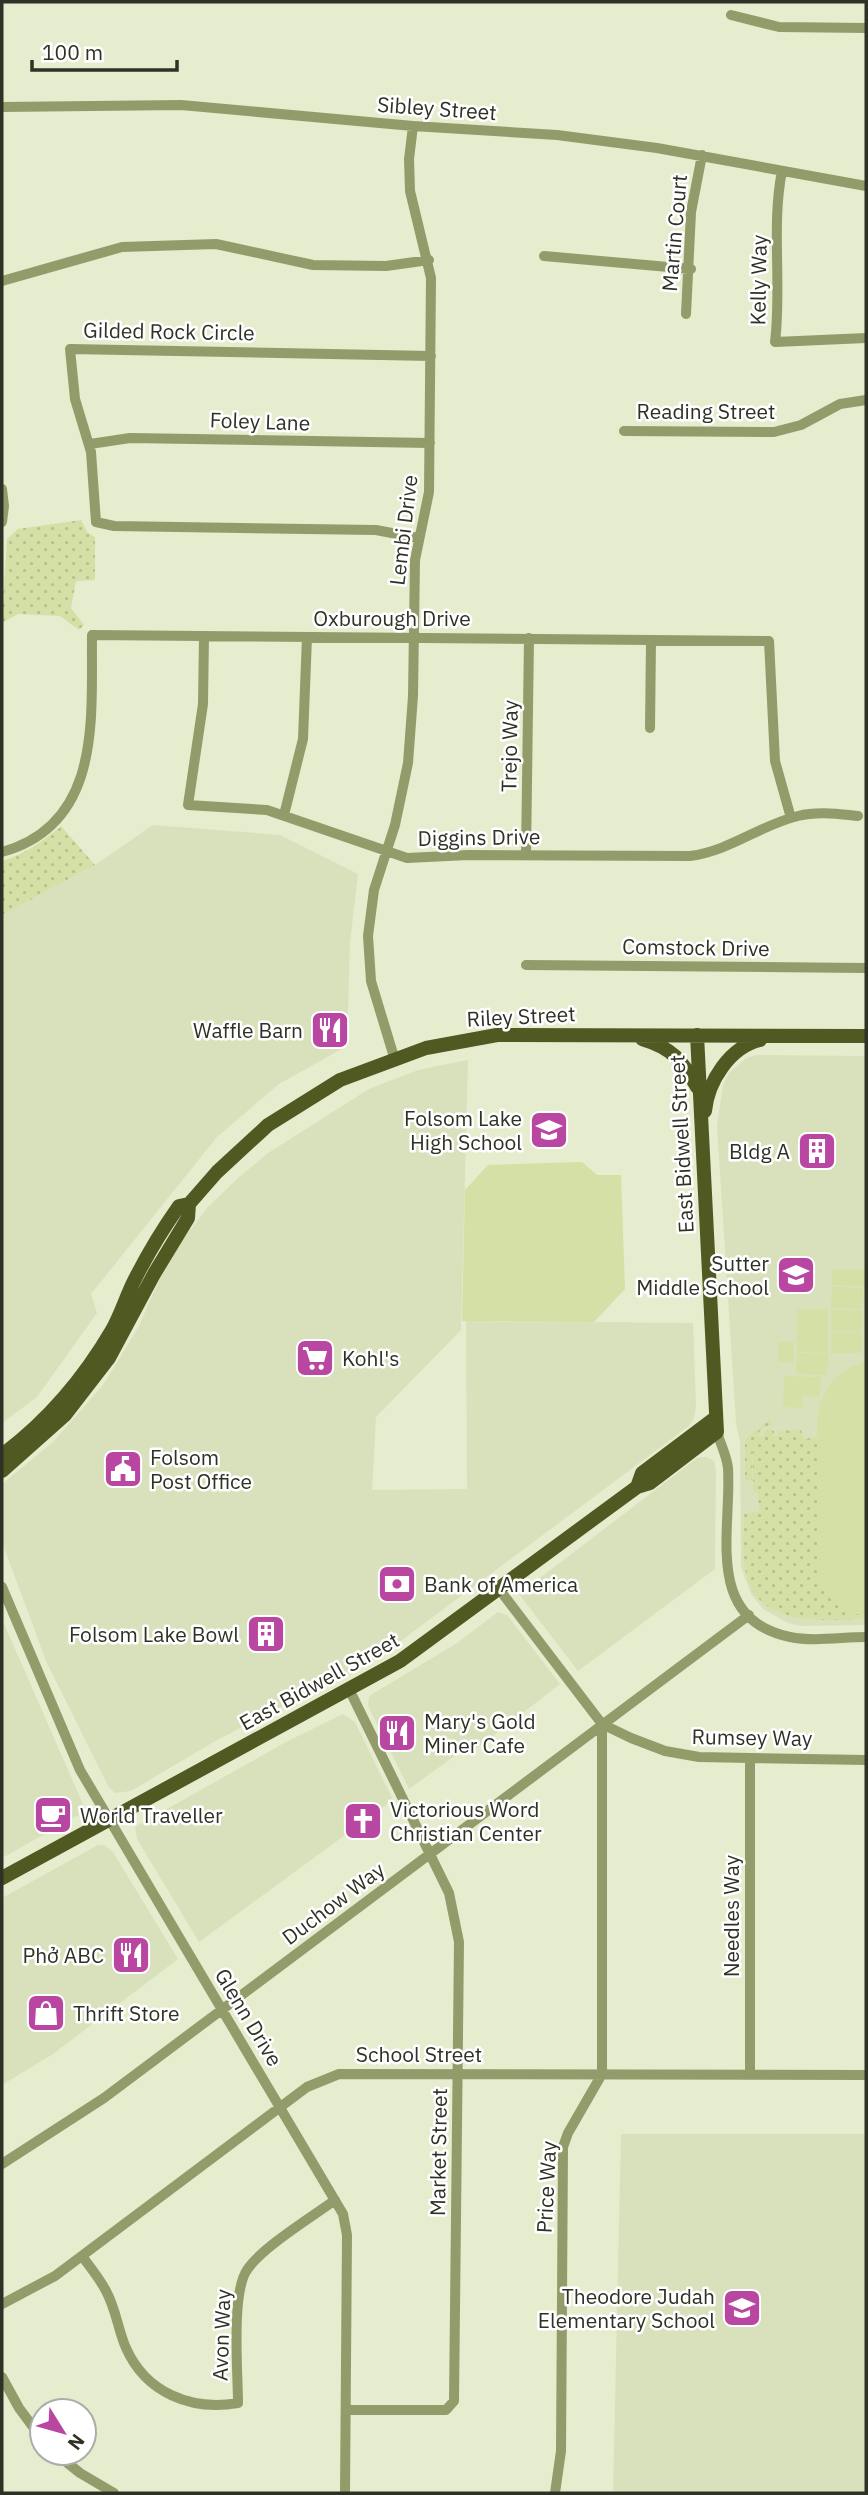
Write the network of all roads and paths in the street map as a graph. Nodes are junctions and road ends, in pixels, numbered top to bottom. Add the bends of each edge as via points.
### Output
1 (731, 15) dead end
2 (866, 29) edge
3 (2, 107) edge
4 (413, 127) junction
5 (702, 155) junction
6 (782, 171) junction
7 (866, 186) edge
8 (544, 256) dead end
9 (429, 260) junction
10 (691, 269) junction
11 (2, 281) edge
12 (686, 314) dead end
13 (866, 338) edge
14 (431, 356) junction
15 (866, 400) edge
16 (624, 431) dead end
17 (430, 443) junction
18 (90, 444) junction
19 (2, 489) edge
20 (2, 522) edge
21 (418, 538) junction
22 (204, 636) junction
23 (414, 636) junction
24 (307, 637) junction
25 (529, 638) junction
26 (651, 640) junction
27 (650, 728) dead end
28 (284, 815) junction
29 (858, 816) dead end
30 (791, 818) junction
31 (2, 852) edge
32 (386, 853) junction
33 (526, 855) junction
34 (526, 965) dead end
35 (866, 968) edge
36 (630, 1035) junction
37 (697, 1035) junction
38 (789, 1036) junction
39 (866, 1036) edge
40 (394, 1057) junction
41 (700, 1092) junction
42 (702, 1136) junction
43 (189, 1204) junction
44 (166, 1224) junction
45 (142, 1299) junction
46 (716, 1425) junction
47 (2, 1455) edge
48 (2, 1471) edge
49 (2, 1587) edge
50 (499, 1589) junction
51 (749, 1615) junction
52 (866, 1637) edge
53 (349, 1689) junction
54 (603, 1724) junction
55 (750, 1758) junction
56 (866, 1760) edge
57 (111, 1819) junction
58 (430, 1854) junction
59 (2, 1878) edge
60 (222, 2010) junction
61 (458, 2073) junction
62 (602, 2074) junction
63 (750, 2074) junction
64 (866, 2075) edge
65 (280, 2107) junction
66 (2, 2164) edge
67 (335, 2200) junction
68 (82, 2256) junction
69 (2, 2304) edge
70 (2, 2377) edge
71 (346, 2410) junction
72 (28, 2420) edge
73 (72, 2467) edge
74 (114, 2493) edge
75 (345, 2493) edge
76 (555, 2493) edge

1 - 2 street via 779,27
3 - 4 street, Sibley Street via 181,105
4 - 5 street, Sibley Street via 557,135
4 - 9 street, Lembi Drive via 410,191
5 - 6 street, Sibley Street
5 - 10 street, Martin Court via 691,212
6 - 7 street, Sibley Street
6 - 13 street, Kelly Way via 775,342
8 - 10 street
9 - 11 street via 386,266 313,265 216,244 122,247
9 - 14 street, Lembi Drive
10 - 12 street, Martin Court
14 - 17 street, Lembi Drive
14 - 18 street, Gilded Rock Circle via 70,349 75,399
15 - 16 street, Reading Street via 840,404 801,425 774,432
17 - 18 street, Foley Lane via 130,438
17 - 21 street, Lembi Drive via 429,492
18 - 21 street, Gilded Rock Circle via 96,522 376,530
19 - 20 street
21 - 23 street, Lembi Drive
22 - 24 street, Oxburough Drive
22 - 28 street, Diggins Drive via 203,704 188,805
22 - 31 street, Oxburough Drive via 92,635 91,732 84,772 52,823
23 - 24 street, Oxburough Drive
23 - 25 street, Oxburough Drive
23 - 32 street, Lembi Drive via 408,763
24 - 28 street via 303,739
25 - 26 street, Oxburough Drive
25 - 33 street, Trejo Way
26 - 27 street
26 - 30 street, Oxburough Drive via 769,641 773,738
28 - 32 street, Diggins Drive
29 - 30 street, Diggins Drive via 816,813
30 - 33 street, Diggins Drive via 704,854
32 - 33 street, Diggins Drive via 422,859
32 - 40 street, Lembi Drive via 370,913 368,959 376,1004
34 - 35 street, Comstock Drive
36 - 37 main road, Riley Street
36 - 40 main road, Riley Street via 496,1035
36 - 41 main road via 671,1050
37 - 38 main road, Riley Street
37 - 41 main road, East Bidwell Street
38 - 39 main road, Riley Street
38 - 42 main road via 747,1043 730,1056 705,1104
40 - 43 main road, Riley Street via 340,1080 287,1112 237,1152
41 - 42 main road, East Bidwell Street
42 - 46 main road, East Bidwell Street
43 - 44 main road, Riley Street via 178,1206
43 - 45 main road, Riley Street via 188,1218
44 - 45 main road via 167,1236 143,1280
44 - 47 main road, Riley Street via 90,1364 56,1406
45 - 48 main road, Riley Street via 109,1358 74,1405
46 - 50 main road, East Bidwell Street via 642,1473 636,1487
46 - 51 street via 728,1466 726,1571
49 - 57 street, Glenn Drive via 80,1770
50 - 53 main road, East Bidwell Street via 421,1648
50 - 54 street, Rumsey Way
51 - 52 street via 765,1628 789,1637
51 - 54 street, Duchow Way
53 - 57 main road, East Bidwell Street
53 - 58 street, Market Street
54 - 55 street, Rumsey Way via 666,1751
54 - 58 street, Duchow Way
54 - 62 street, Price Way
55 - 56 street, Rumsey Way
55 - 63 street, Needles Way
57 - 59 main road, East Bidwell Street
57 - 60 street, Glenn Drive
58 - 60 street, Duchow Way
58 - 61 street, Market Street via 449,1893 457,1926
60 - 65 street, Glenn Drive
60 - 66 street, Duchow Way via 104,2098
61 - 62 street, School Street
61 - 65 street, School Street via 339,2074 307,2087
61 - 71 street, Market Street via 454,2401 446,2410
62 - 63 street, School Street
62 - 76 street, Price Way via 563,2147 561,2451
63 - 64 street, School Street
65 - 67 street, Glenn Drive
65 - 68 street, School Street
67 - 68 street, Avon Way via 258,2258 243,2276 238,2403 197,2404 172,2396 149,2381 132,2360 106,2291
67 - 71 street, Glenn Drive via 347,2235
68 - 69 street, School Street
70 - 72 street
71 - 75 street, Glenn Drive
73 - 74 street

